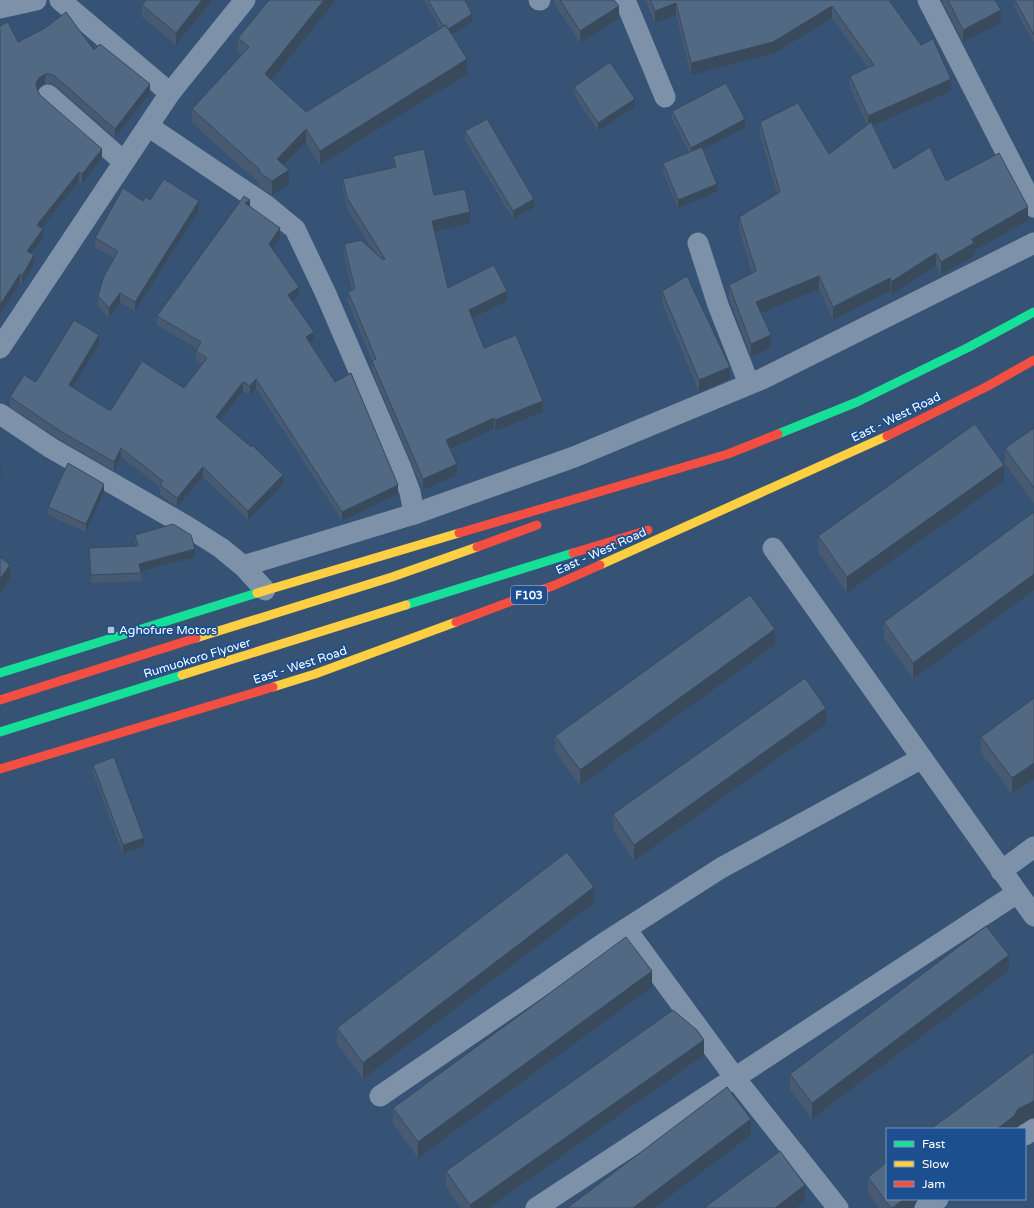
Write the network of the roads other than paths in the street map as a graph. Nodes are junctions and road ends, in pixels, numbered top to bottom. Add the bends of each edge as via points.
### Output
1 (36, 0) edge
2 (60, 0) edge
3 (245, 0) edge
4 (625, 0) edge
5 (928, 0) edge
6 (0, 8) edge
7 (170, 93) junction
8 (48, 95) dead end
9 (665, 97) dead end
10 (148, 126) junction
11 (124, 162) junction
12 (1034, 207) edge
13 (698, 243) dead end
14 (1034, 243) edge
15 (1034, 312) edge
16 (0, 348) edge
17 (1034, 360) edge
18 (749, 384) junction
19 (0, 414) edge
20 (728, 454) junction
21 (737, 502) junction
22 (593, 504) dead end
23 (414, 514) junction
24 (548, 520) dead end
25 (670, 523) dead end
26 (655, 528) dead end
27 (773, 548) dead end
28 (243, 566) junction
29 (265, 590) junction
30 (0, 673) edge
31 (0, 700) edge
32 (0, 732) edge
33 (922, 758) junction
34 (0, 769) edge
35 (1034, 847) edge
36 (1001, 871) junction
37 (1017, 893) junction
38 (1034, 916) edge
39 (626, 929) junction
40 (735, 1078) junction
41 (380, 1096) dead end
42 (937, 1200) edge
43 (536, 1208) edge
44 (838, 1208) edge
45 (925, 1208) edge

1 - 6 street
2 - 7 street
3 - 7 street
4 - 9 street
5 - 12 street
7 - 10 street
8 - 11 street
10 - 11 street
10 - 23 street via 267,206 295,229 401,468 410,492
11 - 16 street
13 - 18 street via 718,305
14 - 18 street
15 - 20 main road via 857,402
17 - 21 main road, East - West Road / F103 via 881,438
18 - 23 street via 574,457
19 - 28 street via 51,448 188,526
20 - 22 main road
20 - 29 main road
21 - 25 main road
21 - 34 main road, East - West Road / F103 via 555,585 315,674
23 - 28 street
24 - 31 main road, Rumuokoro Flyover via 392,577
26 - 32 main road, Rumuokoro Flyover
27 - 33 street
28 - 29 street
29 - 30 main road
33 - 36 street
33 - 39 street via 722,868
35 - 36 street
36 - 37 street
37 - 38 street
37 - 40 street
39 - 40 street
39 - 41 street
40 - 43 street
40 - 44 street
42 - 45 street

